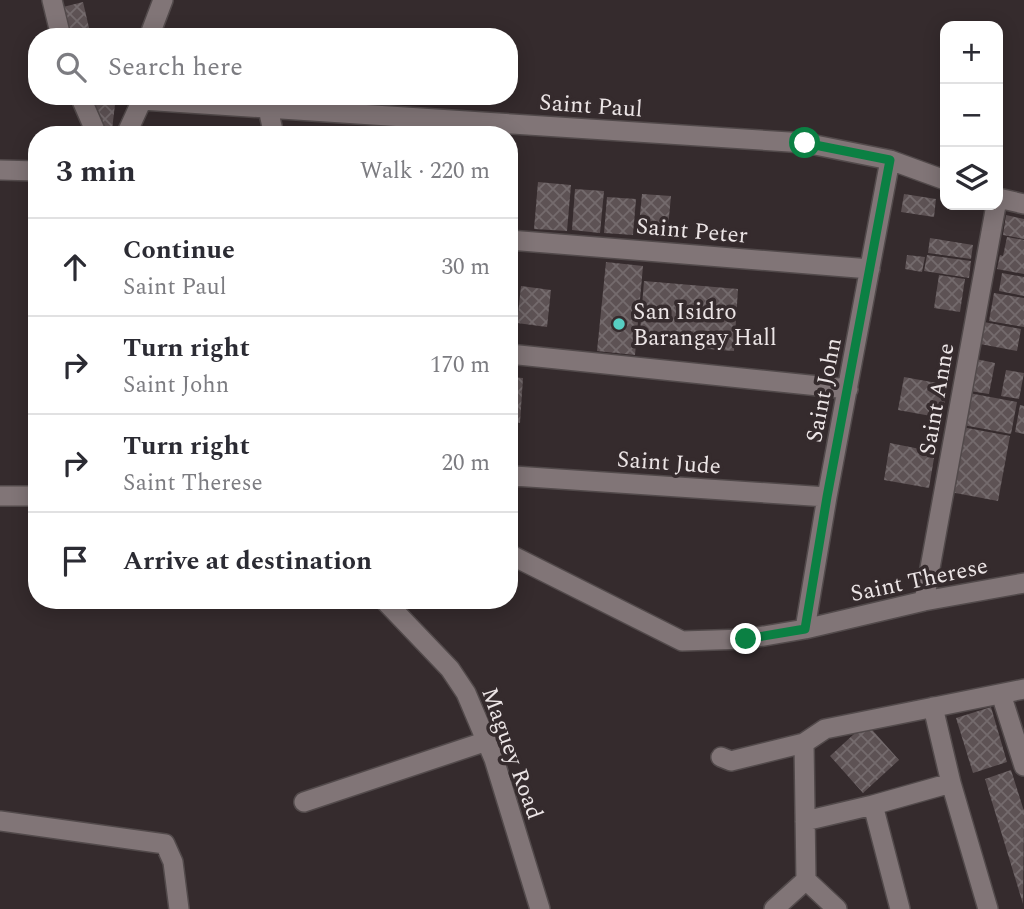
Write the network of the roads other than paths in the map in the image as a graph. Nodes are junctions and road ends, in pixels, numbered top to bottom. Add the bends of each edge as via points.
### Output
1 (52, 0) edge
2 (163, 0) edge
3 (59, 28) edge
4 (152, 28) edge
5 (84, 105) edge
6 (139, 105) edge
7 (222, 105) edge
8 (268, 109) junction
9 (93, 126) edge
10 (130, 126) edge
11 (272, 126) edge
12 (890, 160) junction
13 (0, 170) edge
14 (28, 171) edge
15 (940, 178) edge
16 (1003, 199) edge
17 (1024, 204) edge
18 (995, 210) edge
19 (518, 241) edge
20 (870, 269) junction
21 (518, 355) edge
22 (848, 389) junction
23 (518, 476) edge
24 (0, 496) edge
25 (28, 496) edge
26 (827, 497) junction
27 (518, 559) edge
28 (1024, 583) edge
29 (924, 601) junction
30 (393, 609) edge
31 (805, 629) junction
32 (1024, 689) edge
33 (1002, 694) junction
34 (933, 707) junction
35 (487, 741) junction
36 (804, 743) junction
37 (721, 757) dead end
38 (1024, 766) edge
39 (951, 783) junction
40 (304, 802) dead end
41 (873, 805) junction
42 (0, 821) edge
43 (805, 821) junction
44 (806, 880) junction
45 (179, 909) edge
46 (540, 909) edge
47 (774, 909) edge
48 (837, 909) edge
49 (900, 909) edge
50 (988, 909) edge

1 - 3 street
2 - 4 street
5 - 9 street
6 - 10 street, Saint Paul
7 - 8 street, Saint Paul
8 - 11 street
8 - 12 street, Saint Paul via 805,143
12 - 15 street, Saint Paul
12 - 20 street, Saint John
13 - 14 street
16 - 17 street
18 - 29 street, Saint Anne
19 - 20 street, Saint Peter
20 - 22 street, Saint John
21 - 22 street
22 - 26 street, Saint John
23 - 26 street, Saint Jude
24 - 25 street
26 - 31 street, Saint John
27 - 31 street, Saint Therese via 682,641 746,639
28 - 29 street, Saint Therese
29 - 31 street, Saint Therese
30 - 35 street, Maguey Road via 450,668
32 - 33 street
33 - 34 street
33 - 38 street
34 - 36 street via 825,729
34 - 39 street
35 - 40 street
35 - 46 street, Maguey Road
36 - 37 street via 731,761
36 - 43 street
39 - 41 street
39 - 50 street
41 - 43 street
41 - 49 street
42 - 45 street via 165,844 173,862
43 - 44 street
44 - 47 street
44 - 48 street

